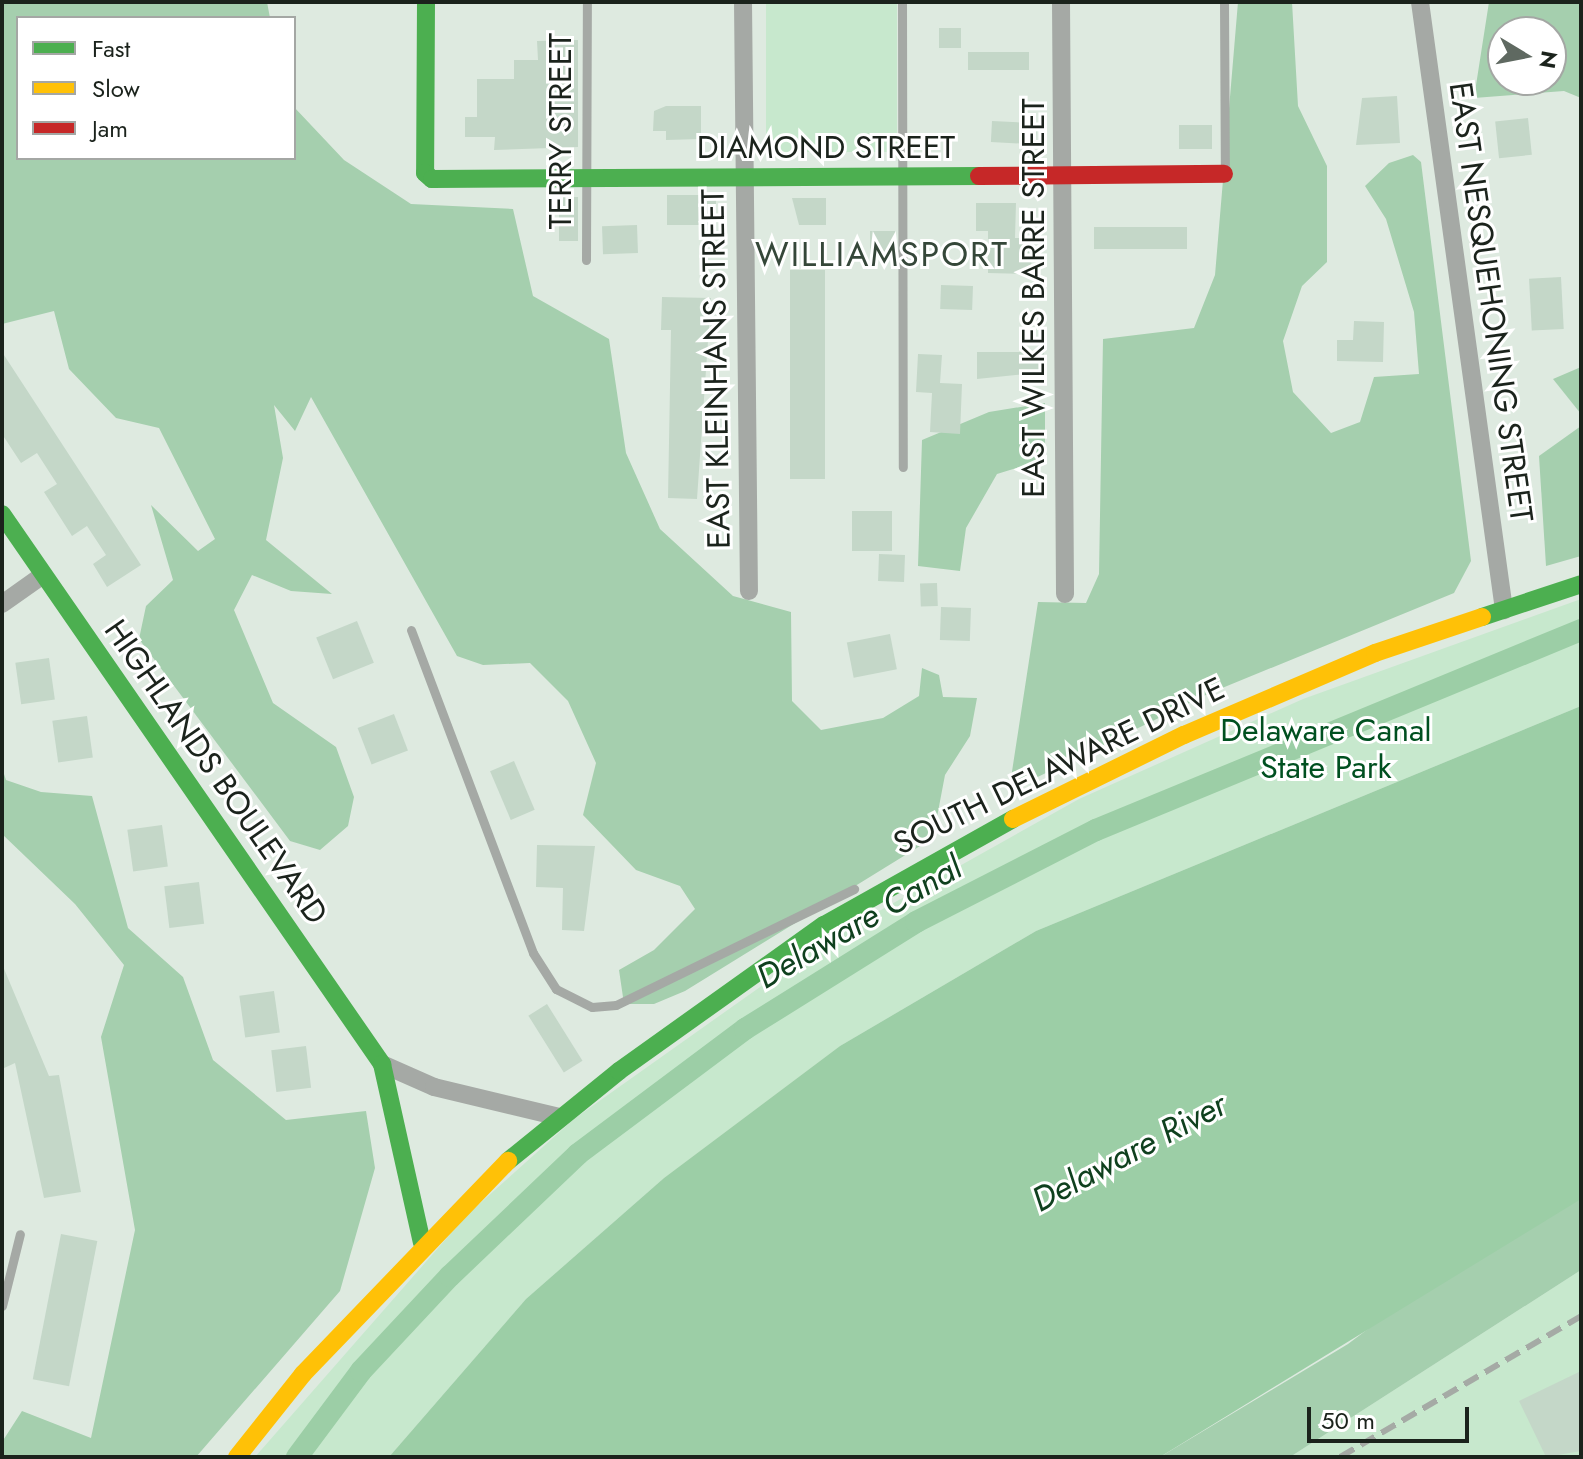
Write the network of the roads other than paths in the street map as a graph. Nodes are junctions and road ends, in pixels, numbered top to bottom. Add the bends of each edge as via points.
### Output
1 (426, 2) edge
2 (587, 2) edge
3 (743, 2) edge
4 (902, 2) edge
5 (1061, 2) edge
6 (1224, 2) edge
7 (1420, 2) edge
8 (1064, 174) junction
9 (1224, 174) joint
10 (743, 177) junction
11 (901, 177) junction
12 (586, 178) junction
13 (586, 260) dead end
14 (903, 467) dead end
15 (2, 514) edge
16 (43, 575) junction
17 (1581, 584) edge
18 (749, 591) dead end
19 (1065, 594) dead end
20 (2, 604) edge
21 (1504, 610) junction
22 (411, 630) dead end
23 (899, 878) junction
24 (382, 1064) junction
25 (559, 1117) junction
26 (20, 1234) dead end
27 (422, 1243) junction
28 (2, 1306) edge
29 (237, 1457) edge

1 - 12 main road, DIAMOND STREET via 427,177
2 - 12 lane, TERRY STREET
3 - 10 street, EAST KLEINHANS STREET
4 - 11 lane
5 - 8 street, EAST WILKES BARRE STREET
6 - 9 lane
7 - 21 street, EAST NESQUEHONING STREET
8 - 9 main road, DIAMOND STREET
8 - 11 main road, DIAMOND STREET
8 - 19 street, EAST WILKES BARRE STREET
10 - 11 main road, DIAMOND STREET
10 - 12 main road, DIAMOND STREET
10 - 18 street, EAST KLEINHANS STREET
11 - 14 lane
12 - 13 lane, TERRY STREET
15 - 16 main road, HIGHLANDS BOULEVARD
16 - 20 street
16 - 24 main road, HIGHLANDS BOULEVARD
17 - 21 main road, SOUTH DELAWARE DRIVE
21 - 23 main road, SOUTH DELAWARE DRIVE via 1303,681 1067,789
22 - 23 lane via 533,953 556,989 573,999 592,1007 650,993 849,890
23 - 25 main road, SOUTH DELAWARE DRIVE
24 - 25 street via 434,1087
24 - 27 main road, HIGHLANDS BOULEVARD
25 - 27 main road, SOUTH DELAWARE DRIVE
26 - 28 lane
27 - 29 main road, SOUTH DELAWARE DRIVE

